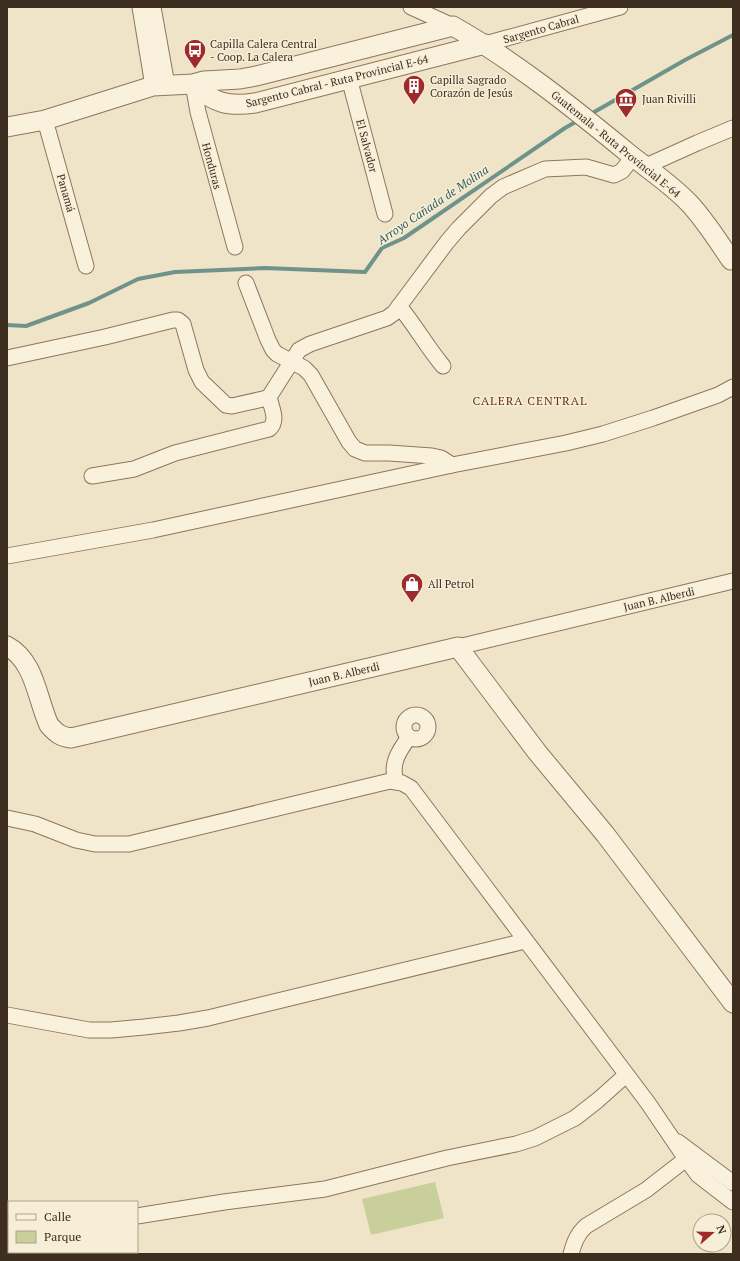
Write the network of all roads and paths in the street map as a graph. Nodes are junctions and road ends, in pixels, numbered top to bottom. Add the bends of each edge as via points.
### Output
1 (140, 7) edge
2 (154, 7) edge
3 (411, 7) edge
4 (620, 7) edge
5 (453, 26) junction
6 (485, 44) junction
7 (349, 78) junction
8 (193, 84) junction
9 (160, 85) junction
10 (45, 120) junction
11 (7, 127) edge
12 (733, 128) edge
13 (640, 162) junction
14 (385, 214) dead end
15 (235, 247) dead end
16 (732, 261) edge
17 (86, 266) dead end
18 (246, 283) dead end
19 (399, 306) junction
20 (7, 358) edge
21 (290, 362) junction
22 (442, 366) dead end
23 (733, 387) edge
24 (269, 397) junction
25 (452, 465) junction
26 (92, 476) dead end
27 (7, 556) edge
28 (733, 581) edge
29 (7, 646) edge
30 (458, 647) junction
31 (410, 737) dead end
32 (396, 781) junction
33 (7, 818) edge
34 (525, 941) junction
35 (733, 1003) edge
36 (7, 1015) edge
37 (626, 1075) junction
38 (672, 1138) junction
39 (686, 1159) junction
40 (733, 1183) edge
41 (733, 1202) edge
42 (138, 1216) edge
43 (571, 1254) edge

1 - 9 street
2 - 9 street
3 - 5 street
4 - 6 street, Sargento Cabral
5 - 6 street, Guatemala - Ruta Provincial E-64
5 - 8 street via 256,76
6 - 7 street, Sargento Cabral - Ruta Provincial E-64
6 - 13 street, Guatemala - Ruta Provincial E-64 via 568,104
7 - 8 street, Sargento Cabral - Ruta Provincial E-64 via 240,105 216,100
7 - 14 street, El Salvador
8 - 9 street
8 - 15 street, Honduras via 198,112
9 - 10 street
10 - 11 street
10 - 17 street, Panamá
12 - 13 street
13 - 16 street, Guatemala - Ruta Provincial E-64 via 689,203
13 - 19 street via 614,175 586,167 545,169 502,187 459,228
18 - 21 street via 273,350
19 - 21 street via 387,318 310,344 299,350
19 - 22 street
20 - 24 street via 178,320 183,324 202,382 226,405 232,406
21 - 24 street
21 - 25 street via 304,368 311,375 348,442 355,449 365,453 432,456
23 - 25 street via 718,395 603,434
24 - 26 street via 275,420 269,429 175,453 134,469
25 - 27 street via 153,530
28 - 30 street, Juan B. Alberdi
29 - 30 street, Juan B. Alberdi via 21,657 28,668 49,725 56,733 71,738
30 - 35 street via 537,752 605,834
31 - 32 street via 394,763
32 - 33 street via 129,844 95,844 76,840 35,824
32 - 34 street via 411,788
34 - 36 street via 179,1023 90,1030
34 - 37 street
37 - 38 street
37 - 42 street via 575,1118 535,1138 516,1144 447,1158 325,1189
38 - 39 street
38 - 40 street
39 - 41 street via 698,1175
39 - 43 street via 646,1190 586,1226 579,1232

